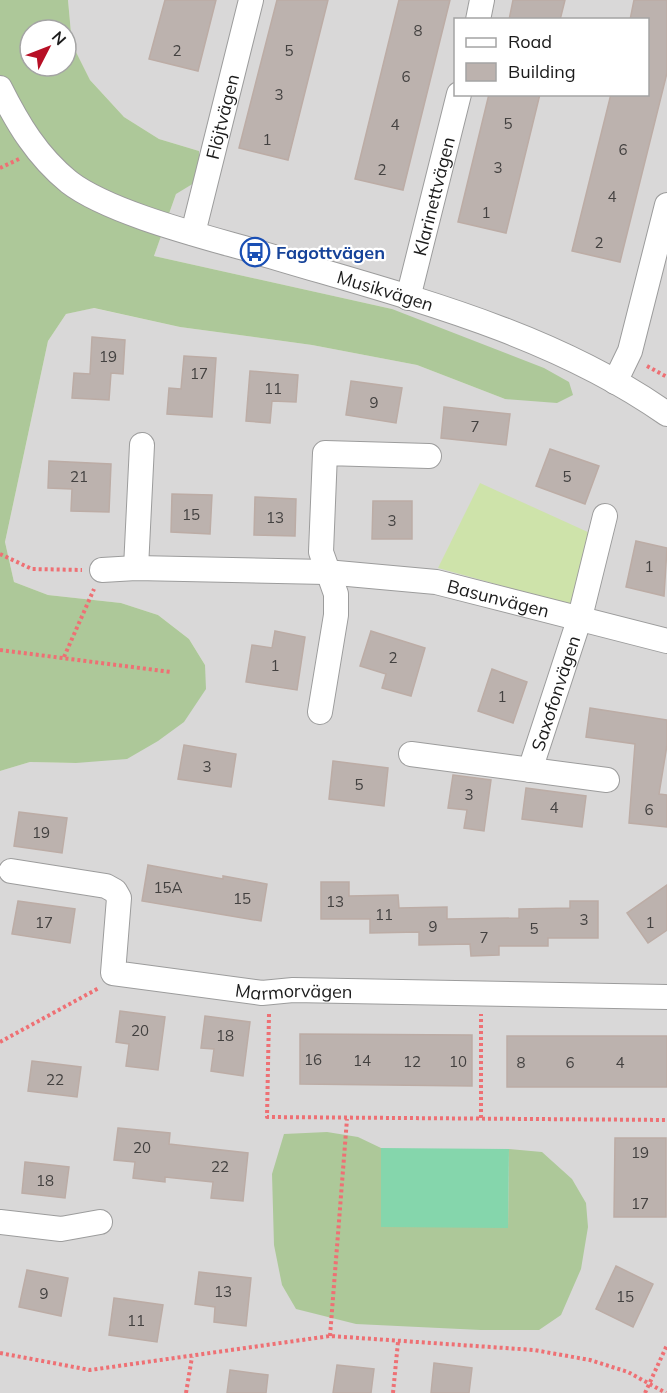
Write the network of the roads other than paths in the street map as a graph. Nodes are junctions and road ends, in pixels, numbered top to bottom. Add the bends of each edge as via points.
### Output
1 (251, 0) edge
2 (482, 0) edge
3 (478, 18) edge
4 (0, 88) edge
5 (458, 96) edge
6 (667, 205) edge
7 (193, 233) junction
8 (408, 298) junction
9 (615, 382) junction
10 (667, 414) edge
11 (142, 445) dead end
12 (429, 456) dead end
13 (605, 516) dead end
14 (136, 568) junction
15 (102, 570) road end
16 (326, 572) junction
17 (580, 617) junction
18 (667, 641) edge
19 (320, 712) dead end
20 (411, 754) dead end
21 (530, 770) junction
22 (607, 780) dead end
23 (11, 871) dead end
24 (667, 997) edge
25 (0, 1222) edge
26 (100, 1222) dead end

1 - 7 street, Flöjtvägen
2 - 3 street
4 - 7 street, Musikvägen via 40,155 71,183 109,203
5 - 8 street, Klarinettvägen
6 - 9 street via 630,351
7 - 8 street, Musikvägen
8 - 9 street, Musikvägen via 492,325 565,355
9 - 10 street, Musikvägen
11 - 14 street
12 - 16 street via 325,453 321,552
13 - 17 street, Saxofonvägen
14 - 15 street, Basunvägen
14 - 16 street, Basunvägen
16 - 17 street, Basunvägen via 436,582
16 - 19 street via 336,594 336,615
17 - 18 street, Basunvägen
17 - 21 street, Saxofonvägen
20 - 21 street
21 - 22 street
23 - 24 street, Marmorvägen via 106,886 115,891 118,898 112,973 270,992
25 - 26 street via 61,1229

